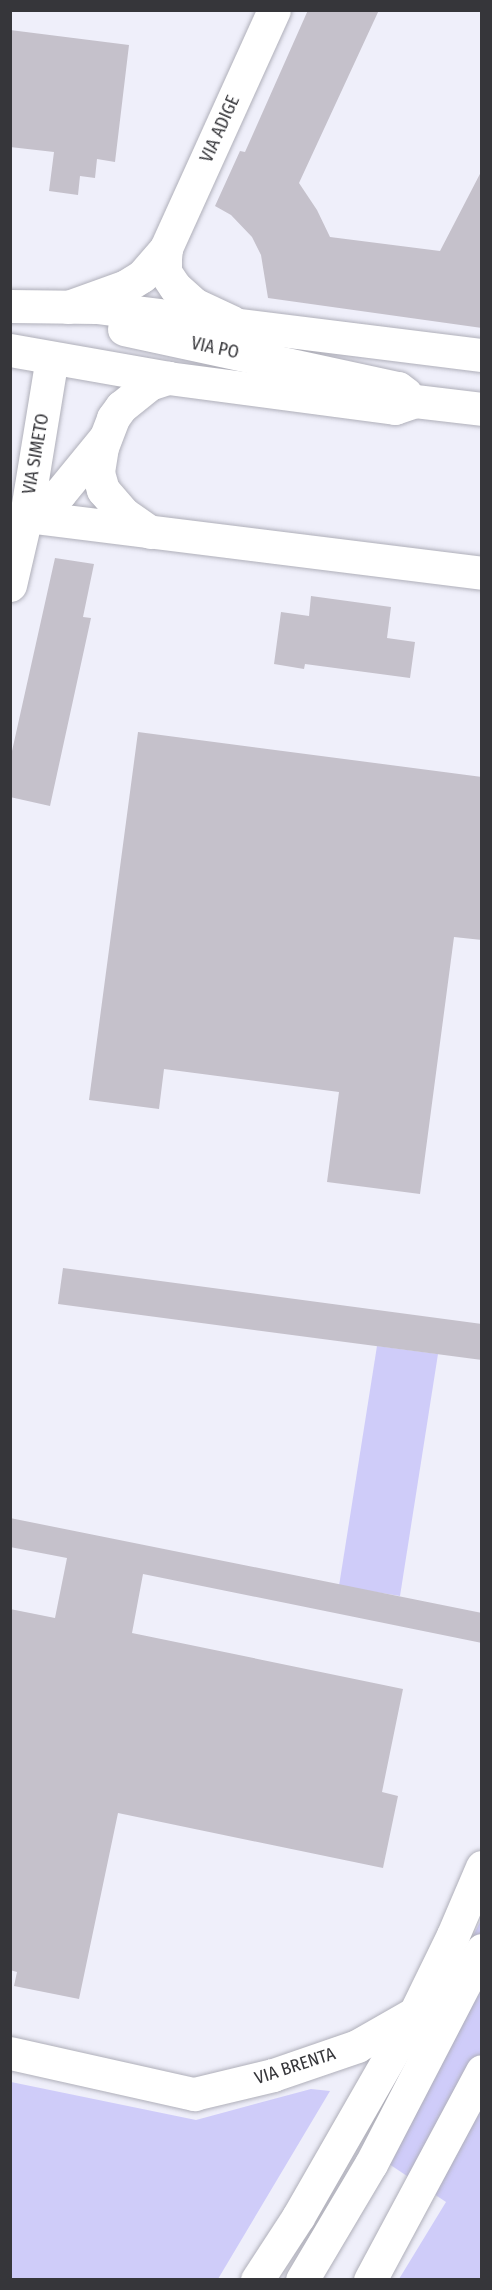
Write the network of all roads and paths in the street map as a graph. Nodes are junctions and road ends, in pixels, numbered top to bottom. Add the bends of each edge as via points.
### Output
1 (274, 10) edge
2 (166, 248) junction
3 (10, 306) edge
4 (68, 307) junction
5 (232, 322) junction
6 (10, 350) edge
7 (482, 355) edge
8 (52, 358) junction
9 (168, 378) junction
10 (415, 401) junction
11 (482, 409) edge
12 (107, 435) junction
13 (26, 516) junction
14 (150, 532) junction
15 (482, 573) edge
16 (10, 585) edge
17 (482, 1867) edge
18 (482, 1950) edge
19 (415, 2013) junction
20 (10, 2053) edge
21 (482, 2071) edge
22 (257, 2280) edge
23 (302, 2280) edge
24 (370, 2280) edge

1 - 2 main road, VIA ADIGE
2 - 4 main road, VIA ADIGE via 142,276 126,286
2 - 5 main road, VIA ADIGE via 165,272 175,287 194,304
3 - 4 main road
3 - 10 main road, VIA PO via 398,388
4 - 5 main road
5 - 7 main road
6 - 8 main road, VIA PO
8 - 9 main road, VIA PO
8 - 13 main road, VIA SIMETO
9 - 10 main road, VIA PO via 395,408
9 - 12 main road via 131,396 113,418
10 - 11 main road, VIA PO
12 - 13 main road via 60,493
12 - 14 main road via 98,471 103,490 124,514
13 - 14 main road
13 - 16 main road, VIA SIMETO
14 - 15 main road
17 - 19 main road
18 - 23 main road via 371,2164
19 - 20 main road, VIA BRENTA via 357,2046 273,2075 194,2094
19 - 22 main road via 298,2217
21 - 24 main road

